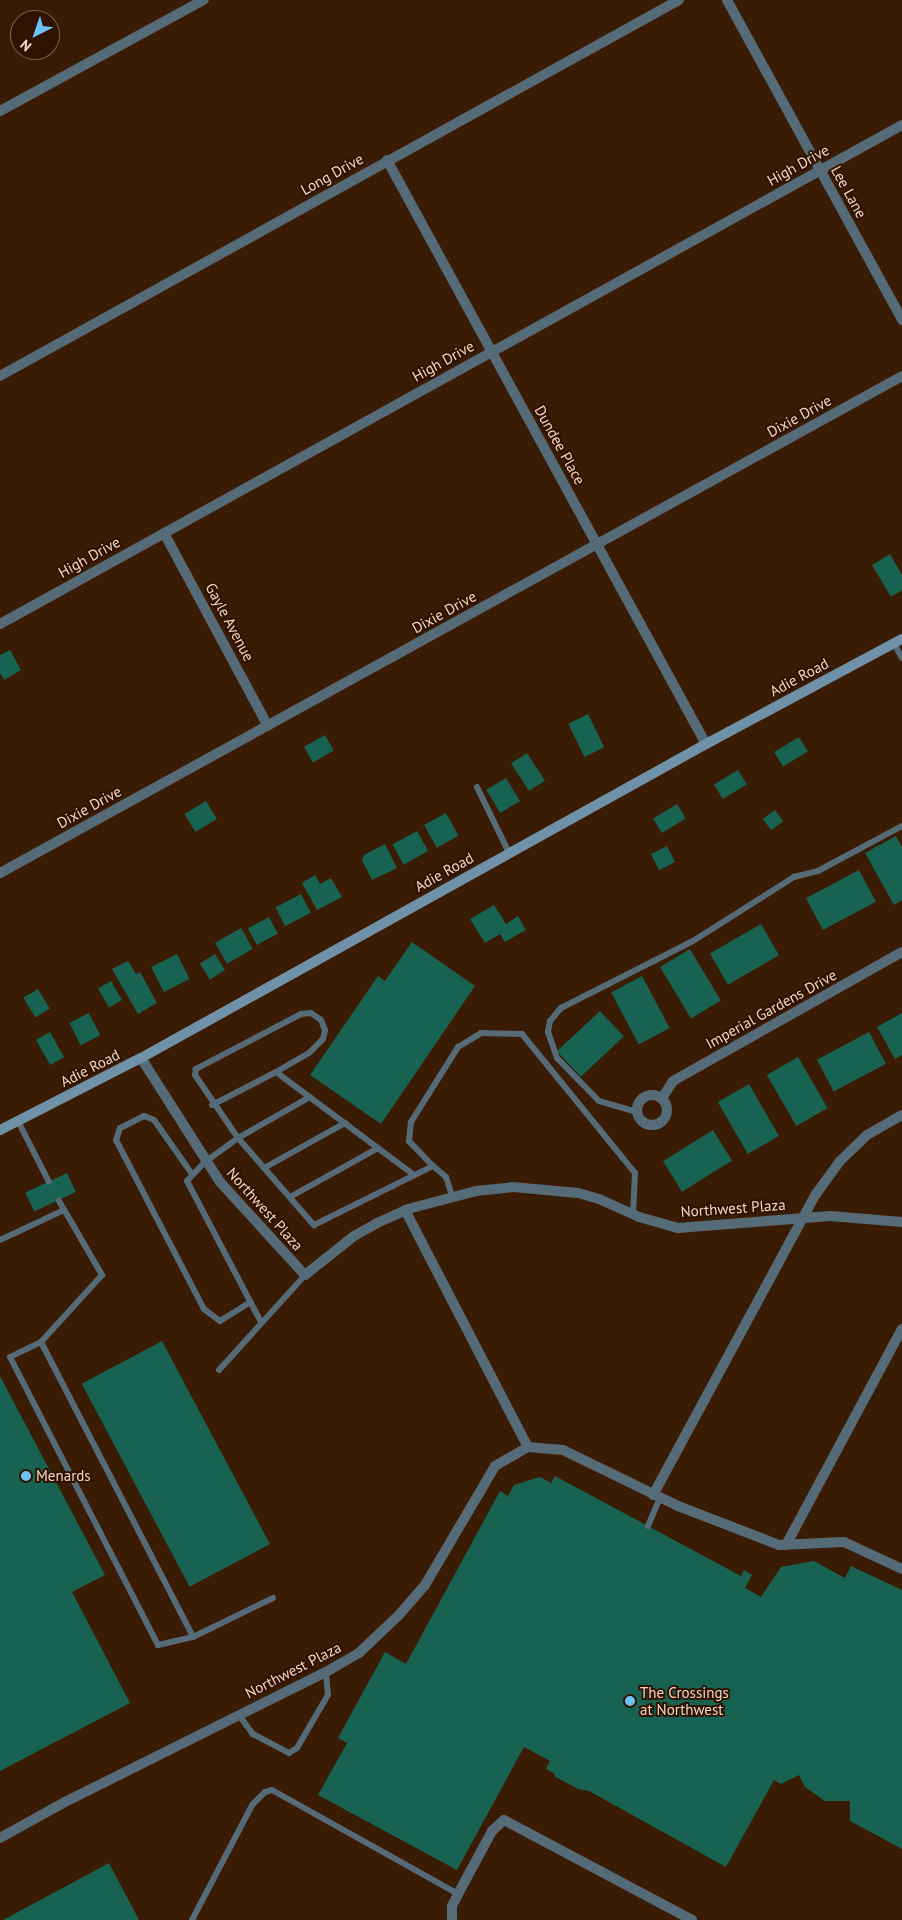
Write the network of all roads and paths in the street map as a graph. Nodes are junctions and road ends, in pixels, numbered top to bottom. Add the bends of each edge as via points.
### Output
1 (679, 0) edge
2 (727, 0) edge
3 (197, 1) edge
4 (0, 110) edge
5 (902, 125) edge
6 (387, 160) junction
7 (820, 170) junction
8 (902, 320) edge
9 (492, 351) junction
10 (0, 376) edge
11 (902, 376) edge
12 (164, 533) junction
13 (597, 544) junction
14 (0, 624) edge
15 (898, 641) edge
16 (902, 658) edge
17 (268, 726) junction
18 (706, 744) junction
19 (477, 787) dead end
20 (902, 826) edge
21 (509, 853) junction
22 (0, 873) edge
23 (902, 952) edge
24 (142, 1058) junction
25 (276, 1072) junction
26 (310, 1097) junction
27 (662, 1098) junction
28 (212, 1105) junction
29 (637, 1112) junction
30 (902, 1115) edge
31 (18, 1121) junction
32 (346, 1124) junction
33 (0, 1130) edge
34 (238, 1138) junction
35 (378, 1148) junction
36 (205, 1162) junction
37 (433, 1166) junction
38 (264, 1168) junction
39 (192, 1174) junction
40 (414, 1174) junction
41 (49, 1182) dead end
42 (452, 1195) junction
43 (290, 1197) junction
44 (59, 1200) dead end
45 (64, 1210) junction
46 (405, 1210) junction
47 (633, 1214) junction
48 (803, 1218) junction
49 (902, 1222) edge
50 (0, 1240) edge
51 (305, 1275) junction
52 (250, 1302) junction
53 (261, 1322) junction
54 (902, 1329) edge
55 (41, 1342) junction
56 (219, 1370) dead end
57 (528, 1447) junction
58 (656, 1496) junction
59 (648, 1526) dead end
60 (786, 1545) junction
61 (902, 1569) edge
62 (273, 1598) dead end
63 (193, 1637) junction
64 (326, 1672) junction
65 (239, 1715) junction
66 (0, 1838) edge
67 (458, 1894) junction
68 (192, 1920) edge
69 (452, 1920) edge
70 (692, 1920) edge

1 - 6 street, Long Drive
2 - 7 street, Lee Lane
3 - 4 street
5 - 7 street, High Drive
6 - 9 street, Dundee Place
6 - 10 street, Long Drive
7 - 8 street, Lee Lane
7 - 9 street, High Drive
9 - 12 street, High Drive
9 - 13 street, Dundee Place
11 - 13 street, Dixie Drive
12 - 14 street, High Drive
12 - 17 street, Gayle Avenue
13 - 17 street, Dixie Drive
13 - 18 street, Dundee Place
15 - 16 lane
15 - 18 street, Adie Road
17 - 22 street, Dixie Drive
18 - 21 street, Adie Road
19 - 21 lane
20 - 29 lane via 818,871 794,877 693,941 561,1008 550,1021 548,1032 557,1058 599,1101
21 - 24 street, Adie Road
23 - 27 street, Imperial Gardens Drive via 674,1081
24 - 31 street, Adie Road
24 - 36 street, Northwest Plaza
25 - 26 lane
25 - 28 lane
25 - 28 lane via 310,1052 323,1039 325,1030 321,1020 311,1013 301,1014 196,1069 195,1075
26 - 32 lane
26 - 34 lane
27 - 29 street via 653,1095 643,1098
27 - 29 street via 667,1111 660,1123 646,1124
28 - 34 lane
30 - 48 street, Northwest Plaza via 867,1135 840,1161
31 - 33 street, Adie Road
31 - 41 lane
32 - 35 lane
32 - 38 lane
34 - 36 lane
34 - 38 lane
35 - 40 lane
35 - 43 lane
36 - 39 lane
36 - 51 street, Northwest Plaza via 234,1200
37 - 40 lane
37 - 42 lane via 446,1177
37 - 47 lane via 409,1141 411,1122 458,1047 481,1033 522,1034 635,1173
38 - 43 lane
39 - 52 lane via 187,1181
39 - 52 lane via 154,1120 144,1116 120,1128 116,1140 204,1310 220,1321
40 - 43 lane via 314,1225
42 - 46 street, Northwest Plaza
42 - 47 street, Northwest Plaza via 512,1187 555,1189 599,1199
44 - 45 lane
45 - 50 lane
45 - 55 lane via 102,1275
46 - 51 street, Northwest Plaza via 354,1236
46 - 57 street
47 - 48 street, Northwest Plaza via 666,1226 688,1228
48 - 49 street, Northwest Plaza via 830,1216
48 - 58 street, Northwest Plaza
51 - 53 lane
52 - 53 lane
53 - 56 lane
54 - 60 street
55 - 63 lane
55 - 63 lane via 10,1357 158,1645
57 - 58 street via 563,1450
57 - 64 street, Northwest Plaza via 495,1466 434,1573 412,1602 360,1652
58 - 59 lane
58 - 60 street via 723,1525
60 - 61 street via 844,1542
62 - 63 lane
64 - 65 street, Northwest Plaza
64 - 65 lane via 328,1695 297,1748 289,1753 253,1734
65 - 66 street, Northwest Plaza via 64,1802
67 - 68 lane via 272,1790 265,1792 252,1805
67 - 69 street via 452,1906
67 - 70 street via 492,1830 504,1820

